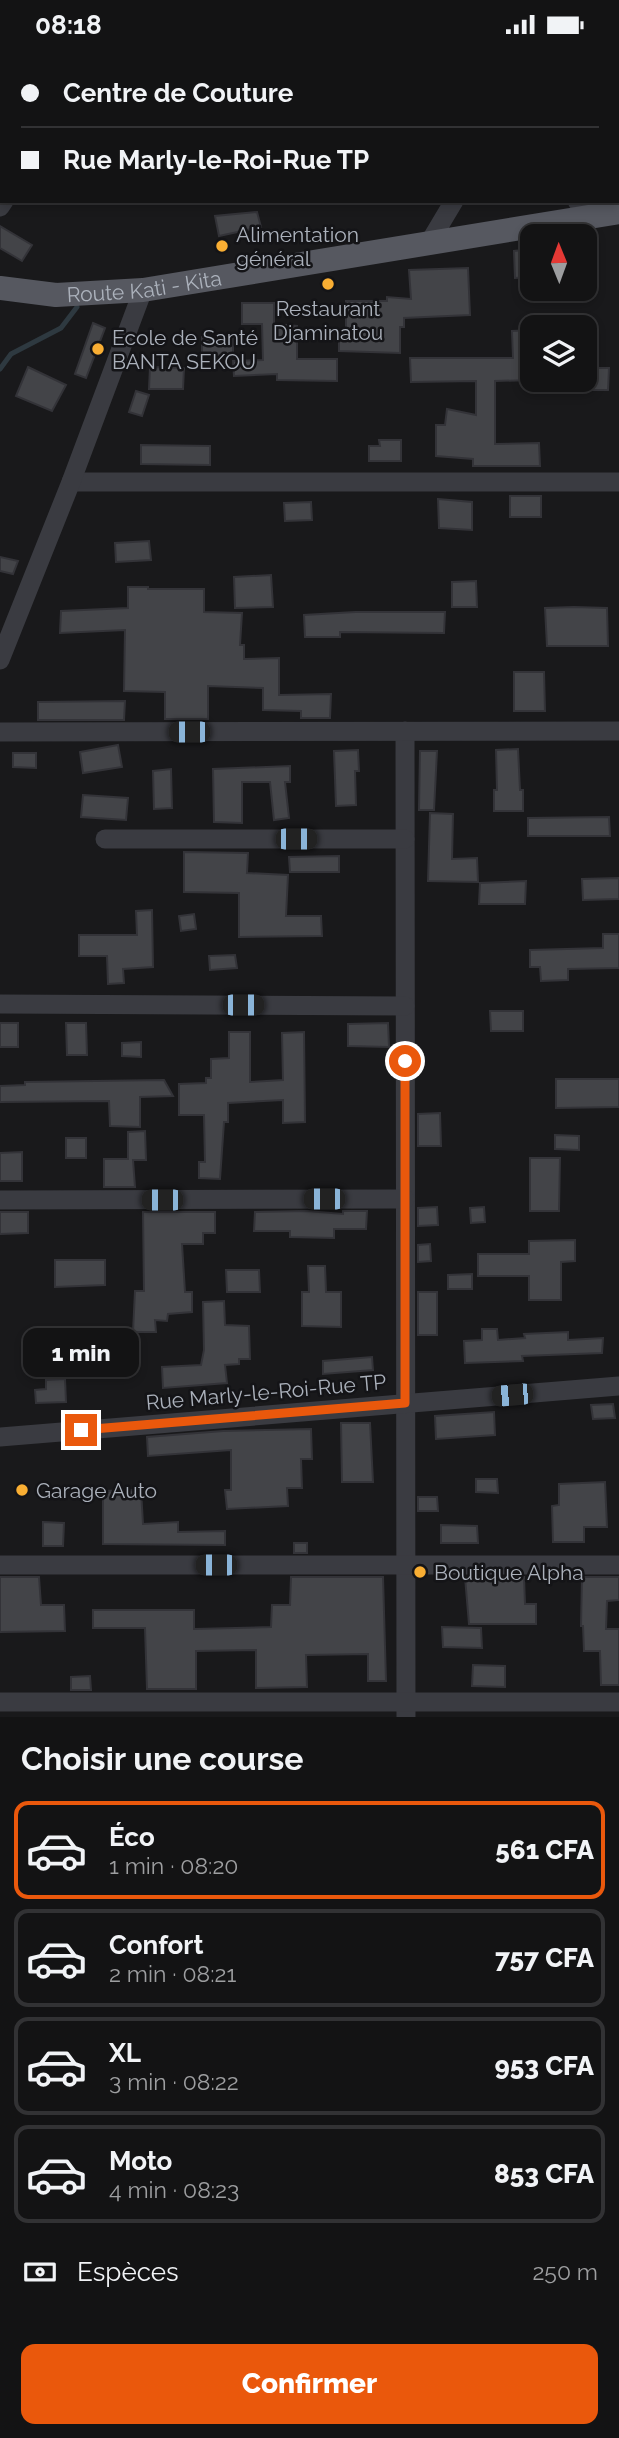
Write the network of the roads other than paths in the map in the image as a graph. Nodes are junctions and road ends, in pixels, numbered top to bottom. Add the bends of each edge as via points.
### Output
1 (453, 203) edge
2 (583, 209) edge
3 (619, 212) edge
4 (429, 243) junction
5 (3, 290) edge
6 (143, 290) junction
7 (71, 482) junction
8 (619, 482) edge
9 (8, 618) edge
10 (0, 660) edge
11 (405, 731) junction
12 (619, 731) edge
13 (0, 732) edge
14 (105, 839) dead end
15 (405, 839) junction
16 (0, 1004) edge
17 (405, 1006) junction
18 (405, 1199) junction
19 (0, 1200) edge
20 (619, 1386) edge
21 (405, 1403) junction
22 (0, 1437) edge
23 (0, 1565) edge
24 (405, 1565) junction
25 (619, 1565) edge
26 (0, 1702) edge
27 (619, 1702) edge
28 (406, 1710) edge
29 (549, 1710) edge

1 - 4 street
2 - 3 main road, Route Kati - Kita
2 - 4 main road, Route Kati - Kita
4 - 6 main road, Route Kati - Kita
5 - 6 main road, Route Kati - Kita via 56,295
6 - 7 street
7 - 8 street
7 - 9 street
9 - 10 street
11 - 12 street
11 - 13 street
11 - 15 street
14 - 15 street
15 - 17 street
16 - 17 street
17 - 18 street
18 - 19 street
18 - 21 street
20 - 21 street, Rue Marly-le-Roi-Rue TP
21 - 22 street, Rue Marly-le-Roi-Rue TP
21 - 24 street
23 - 24 street
24 - 25 street
24 - 28 street
26 - 28 street
27 - 29 street
28 - 29 street

